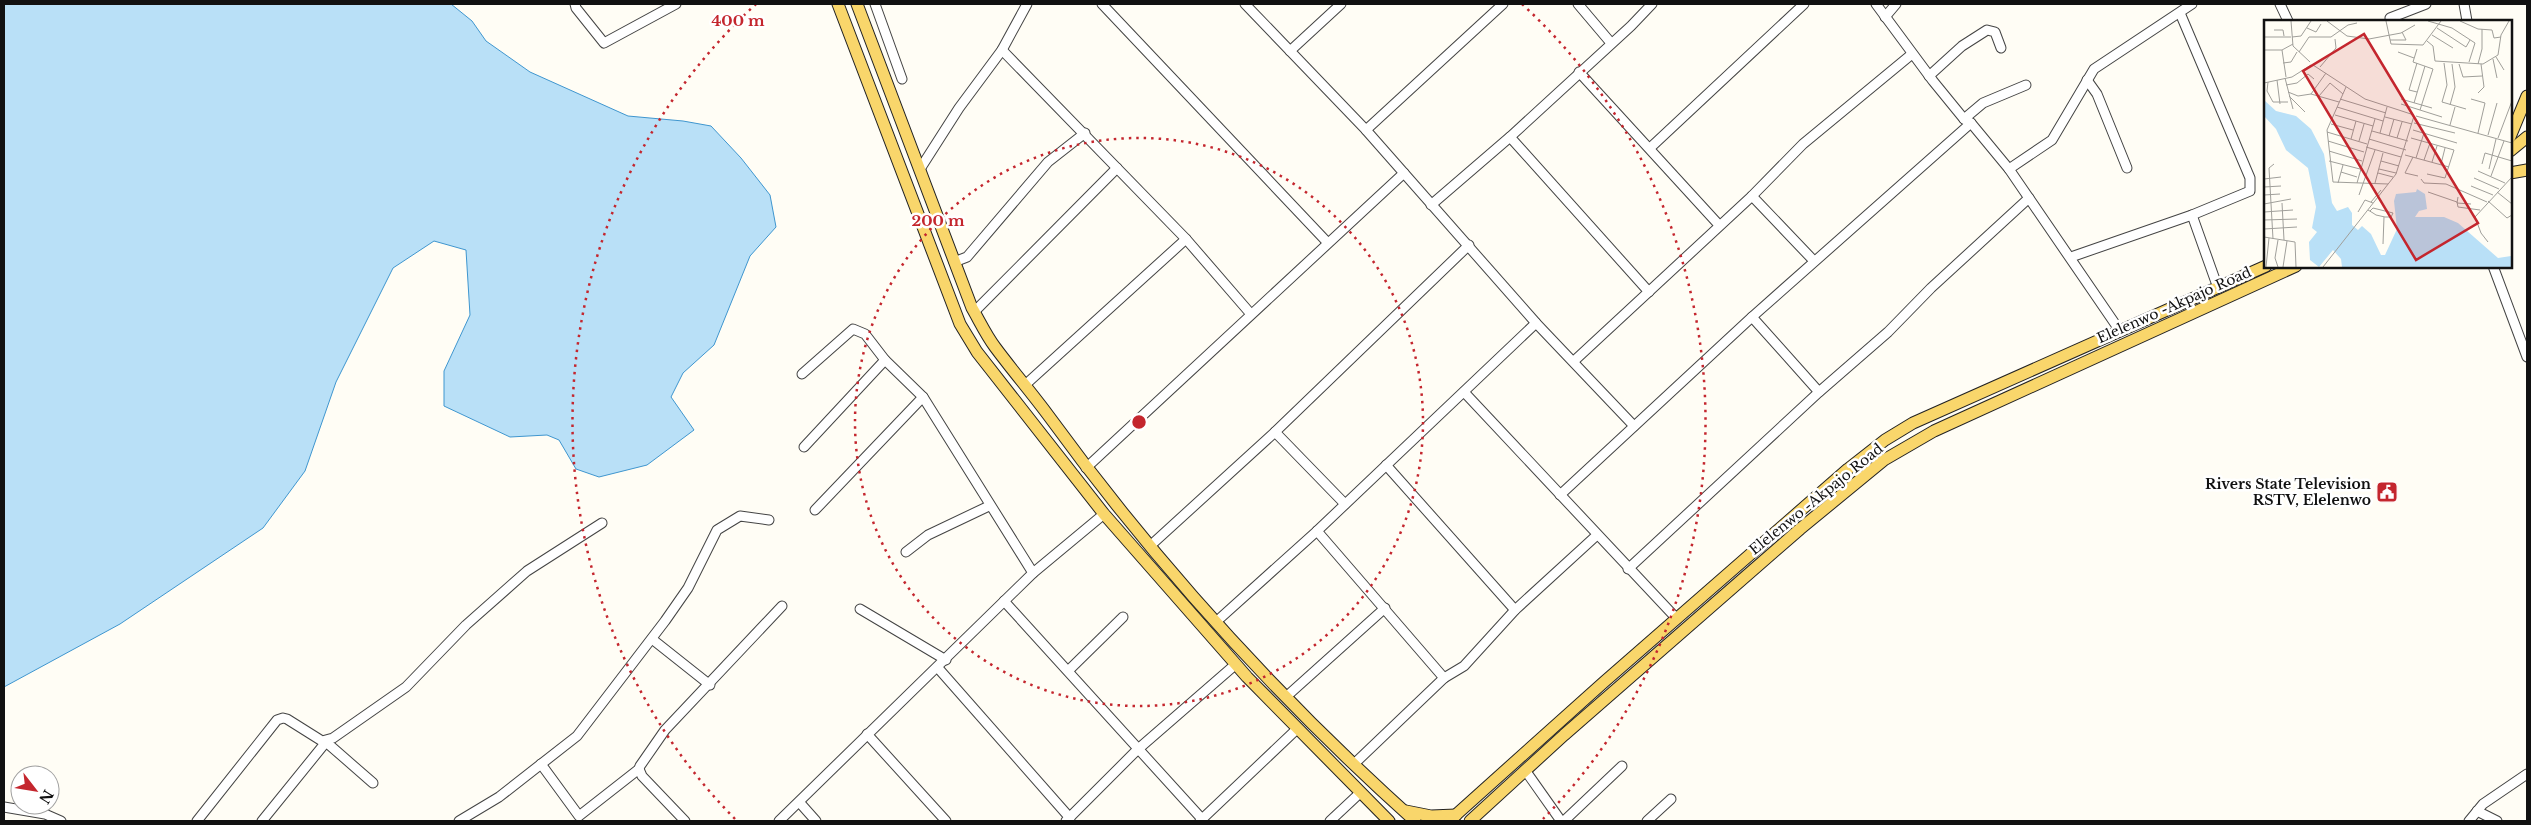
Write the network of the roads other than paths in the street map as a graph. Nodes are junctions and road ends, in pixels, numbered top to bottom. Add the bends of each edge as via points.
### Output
1 (575, 4) edge
2 (676, 4) edge
3 (838, 4) edge
4 (857, 4) edge
5 (875, 4) edge
6 (1027, 4) edge
7 (1102, 4) edge
8 (1245, 4) edge
9 (1341, 4) edge
10 (1503, 4) edge
11 (1578, 4) edge
12 (1652, 4) edge
13 (1804, 4) edge
14 (1876, 4) edge
15 (1896, 4) edge
16 (2192, 4) edge
17 (2280, 4) edge
18 (2426, 4) edge
19 (2464, 4) edge
20 (2180, 14) junction
21 (1885, 17) junction
22 (2390, 18) dead end
23 (2288, 20) edge
24 (2467, 20) edge
25 (1611, 43) junction
26 (2001, 48) dead end
27 (1002, 50) junction
28 (1290, 51) junction
29 (1912, 54) junction
30 (1579, 72) junction
31 (1929, 76) junction
32 (902, 79) dead end
33 (2087, 80) junction
34 (2026, 85) dead end
35 (2527, 96) edge
36 (1968, 121) junction
37 (1366, 130) junction
38 (1085, 133) junction
39 (2511, 135) edge
40 (1510, 137) junction
41 (2527, 137) edge
42 (1650, 148) junction
43 (2511, 149) edge
44 (1118, 168) junction
45 (2127, 168) dead end
46 (920, 169) junction
47 (2009, 169) junction
48 (2527, 170) edge
49 (1404, 173) junction
50 (2511, 173) edge
51 (1752, 196) junction
52 (2029, 198) junction
53 (1431, 205) junction
54 (2192, 215) junction
55 (1719, 225) junction
56 (1186, 239) junction
57 (1327, 242) junction
58 (1469, 245) junction
59 (2071, 257) junction
60 (1814, 261) junction
61 (954, 262) junction
62 (2264, 267) edge
63 (2292, 268) edge
64 (2494, 268) edge
65 (2218, 288) junction
66 (1649, 292) junction
67 (974, 312) junction
68 (1250, 313) junction
69 (1752, 318) junction
70 (1536, 323) junction
71 (2120, 331) junction
72 (2527, 356) edge
73 (885, 360) junction
74 (1574, 361) junction
75 (802, 374) dead end
76 (1025, 385) junction
77 (1464, 392) junction
78 (1819, 392) junction
79 (922, 397) junction
80 (1634, 426) junction
81 (1275, 432) junction
82 (804, 447) dead end
83 (1386, 464) junction
84 (1086, 468) junction
85 (1560, 496) junction
86 (1345, 504) junction
87 (989, 506) junction
88 (815, 510) dead end
89 (1104, 514) junction
90 (769, 520) dead end
91 (602, 523) dead end
92 (1317, 531) junction
93 (1597, 535) junction
94 (1150, 546) junction
95 (906, 552) dead end
96 (1628, 569) junction
97 (1033, 574) junction
98 (1004, 601) junction
99 (782, 606) dead end
100 (1385, 608) junction
101 (860, 609) dead end
102 (1515, 610) junction
103 (1123, 617) dead end
104 (1677, 619) junction
105 (1217, 621) junction
106 (652, 639) junction
107 (946, 660) junction
108 (1236, 664) junction
109 (938, 668) junction
110 (1068, 670) junction
111 (1444, 678) junction
112 (710, 685) junction
113 (1286, 696) junction
114 (1298, 728) junction
115 (867, 734) junction
116 (326, 742) junction
117 (1137, 750) junction
118 (541, 764) junction
119 (1354, 764) junction
120 (1622, 766) dead end
121 (639, 770) junction
122 (1525, 770) junction
123 (2527, 774) edge
124 (374, 783) dead end
125 (1361, 792) junction
126 (1671, 799) dead end
127 (800, 803) junction
128 (4, 807) edge
129 (1402, 809) junction
130 (2477, 811) junction
131 (1452, 818) edge
132 (1068, 820) edge
133 (1201, 820) edge
134 (61, 821) edge
135 (197, 821) edge
136 (262, 821) edge
137 (459, 821) edge
138 (685, 821) edge
139 (779, 821) edge
140 (816, 821) edge
141 (946, 821) edge
142 (1330, 821) edge
143 (1389, 821) edge
144 (1415, 821) edge
145 (1470, 821) edge
146 (1563, 821) edge
147 (1647, 821) edge
148 (2469, 821) edge
149 (2497, 821) edge

1 - 2 street via 604,43
3 - 89 main road via 960,324 977,352
4 - 46 main road
5 - 32 street
6 - 27 street
7 - 57 street
8 - 28 street
9 - 28 street
10 - 37 street
11 - 25 street
12 - 25 street
13 - 42 street
14 - 21 street
15 - 21 street
16 - 20 street
17 - 23 street
18 - 22 street
19 - 24 street
20 - 33 street via 2124,47 2094,69
20 - 54 street via 2251,183 2250,191
21 - 29 street
25 - 30 street
26 - 31 street via 1995,32 1987,30 1962,46
27 - 38 street
27 - 46 street
28 - 37 street
29 - 31 street
29 - 51 street via 1803,144
30 - 40 street
30 - 42 street
31 - 36 street
33 - 45 street via 2097,94
33 - 47 street via 2052,140
34 - 36 street via 1983,103
35 - 39 main road
36 - 47 street
36 - 60 street
37 - 49 street
38 - 44 street
38 - 61 street via 1048,162 967,257
40 - 53 street
40 - 66 street
41 - 43 main road
42 - 55 street
44 - 56 street
44 - 67 street
46 - 61 main road
47 - 52 street
48 - 50 main road
49 - 53 street
49 - 57 street
51 - 55 street
51 - 60 street
52 - 59 street
52 - 78 street via 1888,332
53 - 58 street
54 - 59 street
54 - 65 street
55 - 66 street
56 - 68 street
56 - 76 street
57 - 68 street
58 - 70 street
58 - 81 street
59 - 71 street
60 - 69 street
61 - 67 main road
62 - 65 main road, Elelenwo -Akpajo Road
63 - 122 main road, Elelenwo -Akpajo Road via 1934,431 1884,460 1800,528
64 - 72 street
65 - 71 main road, Elelenwo -Akpajo Road
66 - 74 street
67 - 76 main road via 994,346
68 - 84 street
69 - 78 street
69 - 80 street
70 - 74 street
70 - 77 street
71 - 104 main road, Elelenwo -Akpajo Road via 1913,423 1885,440
73 - 75 street via 865,334 853,329
73 - 79 street
73 - 82 street
74 - 80 street
76 - 84 main road
77 - 83 street
77 - 85 street
78 - 96 street
79 - 87 street
79 - 88 street
80 - 85 street
81 - 86 street
81 - 94 street
83 - 86 street
83 - 102 street
84 - 94 main road
85 - 93 street
86 - 92 street
87 - 95 street via 928,535
87 - 97 street
89 - 97 street
89 - 108 main road
90 - 106 street via 740,516 717,530 688,588
91 - 116 street via 527,571 466,625 406,687
92 - 100 street
92 - 105 street
93 - 96 street
93 - 102 street
94 - 105 main road
96 - 104 street
97 - 98 street
98 - 107 street
98 - 110 street
99 - 112 street
100 - 111 street
100 - 113 street
101 - 107 street
102 - 111 street via 1464,666
103 - 110 street
104 - 131 main road, Elelenwo -Akpajo Road
105 - 113 main road
106 - 112 street
106 - 118 street via 577,736
107 - 109 street
108 - 114 main road
108 - 117 street
109 - 115 street
109 - 132 street
110 - 117 street
111 - 119 street
112 - 121 street via 665,730 647,753
113 - 119 main road
114 - 125 main road
114 - 133 street
115 - 127 street
115 - 141 street
116 - 124 street
116 - 135 street via 280,718
116 - 136 street
117 - 132 street
117 - 133 street
118 - 121 street via 579,816
118 - 137 street via 499,797
119 - 129 main road
120 - 146 street
121 - 138 street
122 - 145 main road, Elelenwo -Akpajo Road
122 - 146 street
123 - 130 street
125 - 142 street
125 - 143 main road
126 - 147 street
127 - 139 street
127 - 140 street
128 - 134 street via 44,814
129 - 131 main road via 1423,816
129 - 144 main road
130 - 148 street
130 - 149 street

